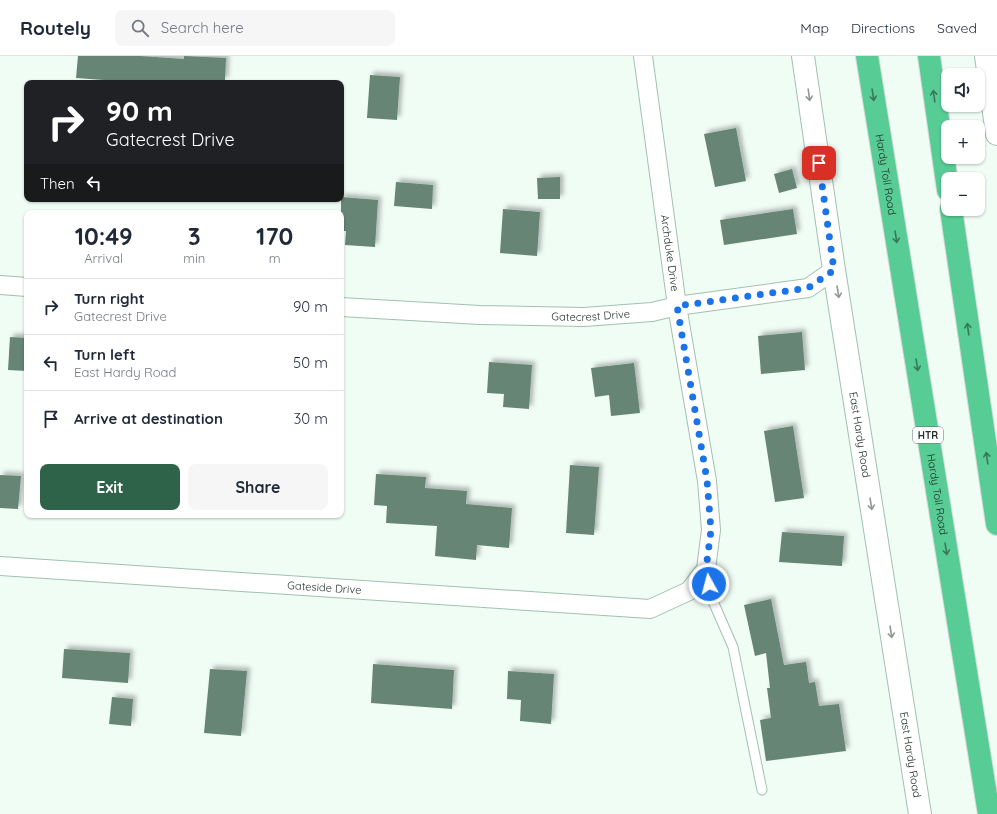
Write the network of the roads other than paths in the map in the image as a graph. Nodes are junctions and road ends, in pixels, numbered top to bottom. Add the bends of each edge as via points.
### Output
1 (643, 56) edge
2 (803, 56) edge
3 (867, 56) edge
4 (929, 56) edge
5 (986, 56) edge
6 (997, 134) edge
7 (945, 172) edge
8 (952, 216) edge
9 (834, 270) junction
10 (0, 285) edge
11 (24, 287) edge
12 (677, 306) junction
13 (344, 307) edge
14 (997, 524) edge
15 (0, 566) edge
16 (706, 569) junction
17 (762, 790) dead end
18 (920, 814) edge
19 (989, 814) edge

1 - 12 street, Archduke Drive
2 -> 9 main road, East Hardy Road
3 -> 19 highway, Hardy Toll Road / HTR
7 -> 4 highway
5 - 6 main road
14 -> 8 highway
9 - 12 street, Gatecrest Drive via 808,288
9 -> 18 main road, East Hardy Road
10 - 11 street
12 - 13 street, Gatecrest Drive via 652,312 584,317 480,315
12 - 16 street, Archduke Drive via 707,480 711,530
15 - 16 street, Gateside Drive via 650,609 689,591
16 - 17 lane via 712,599 733,647

